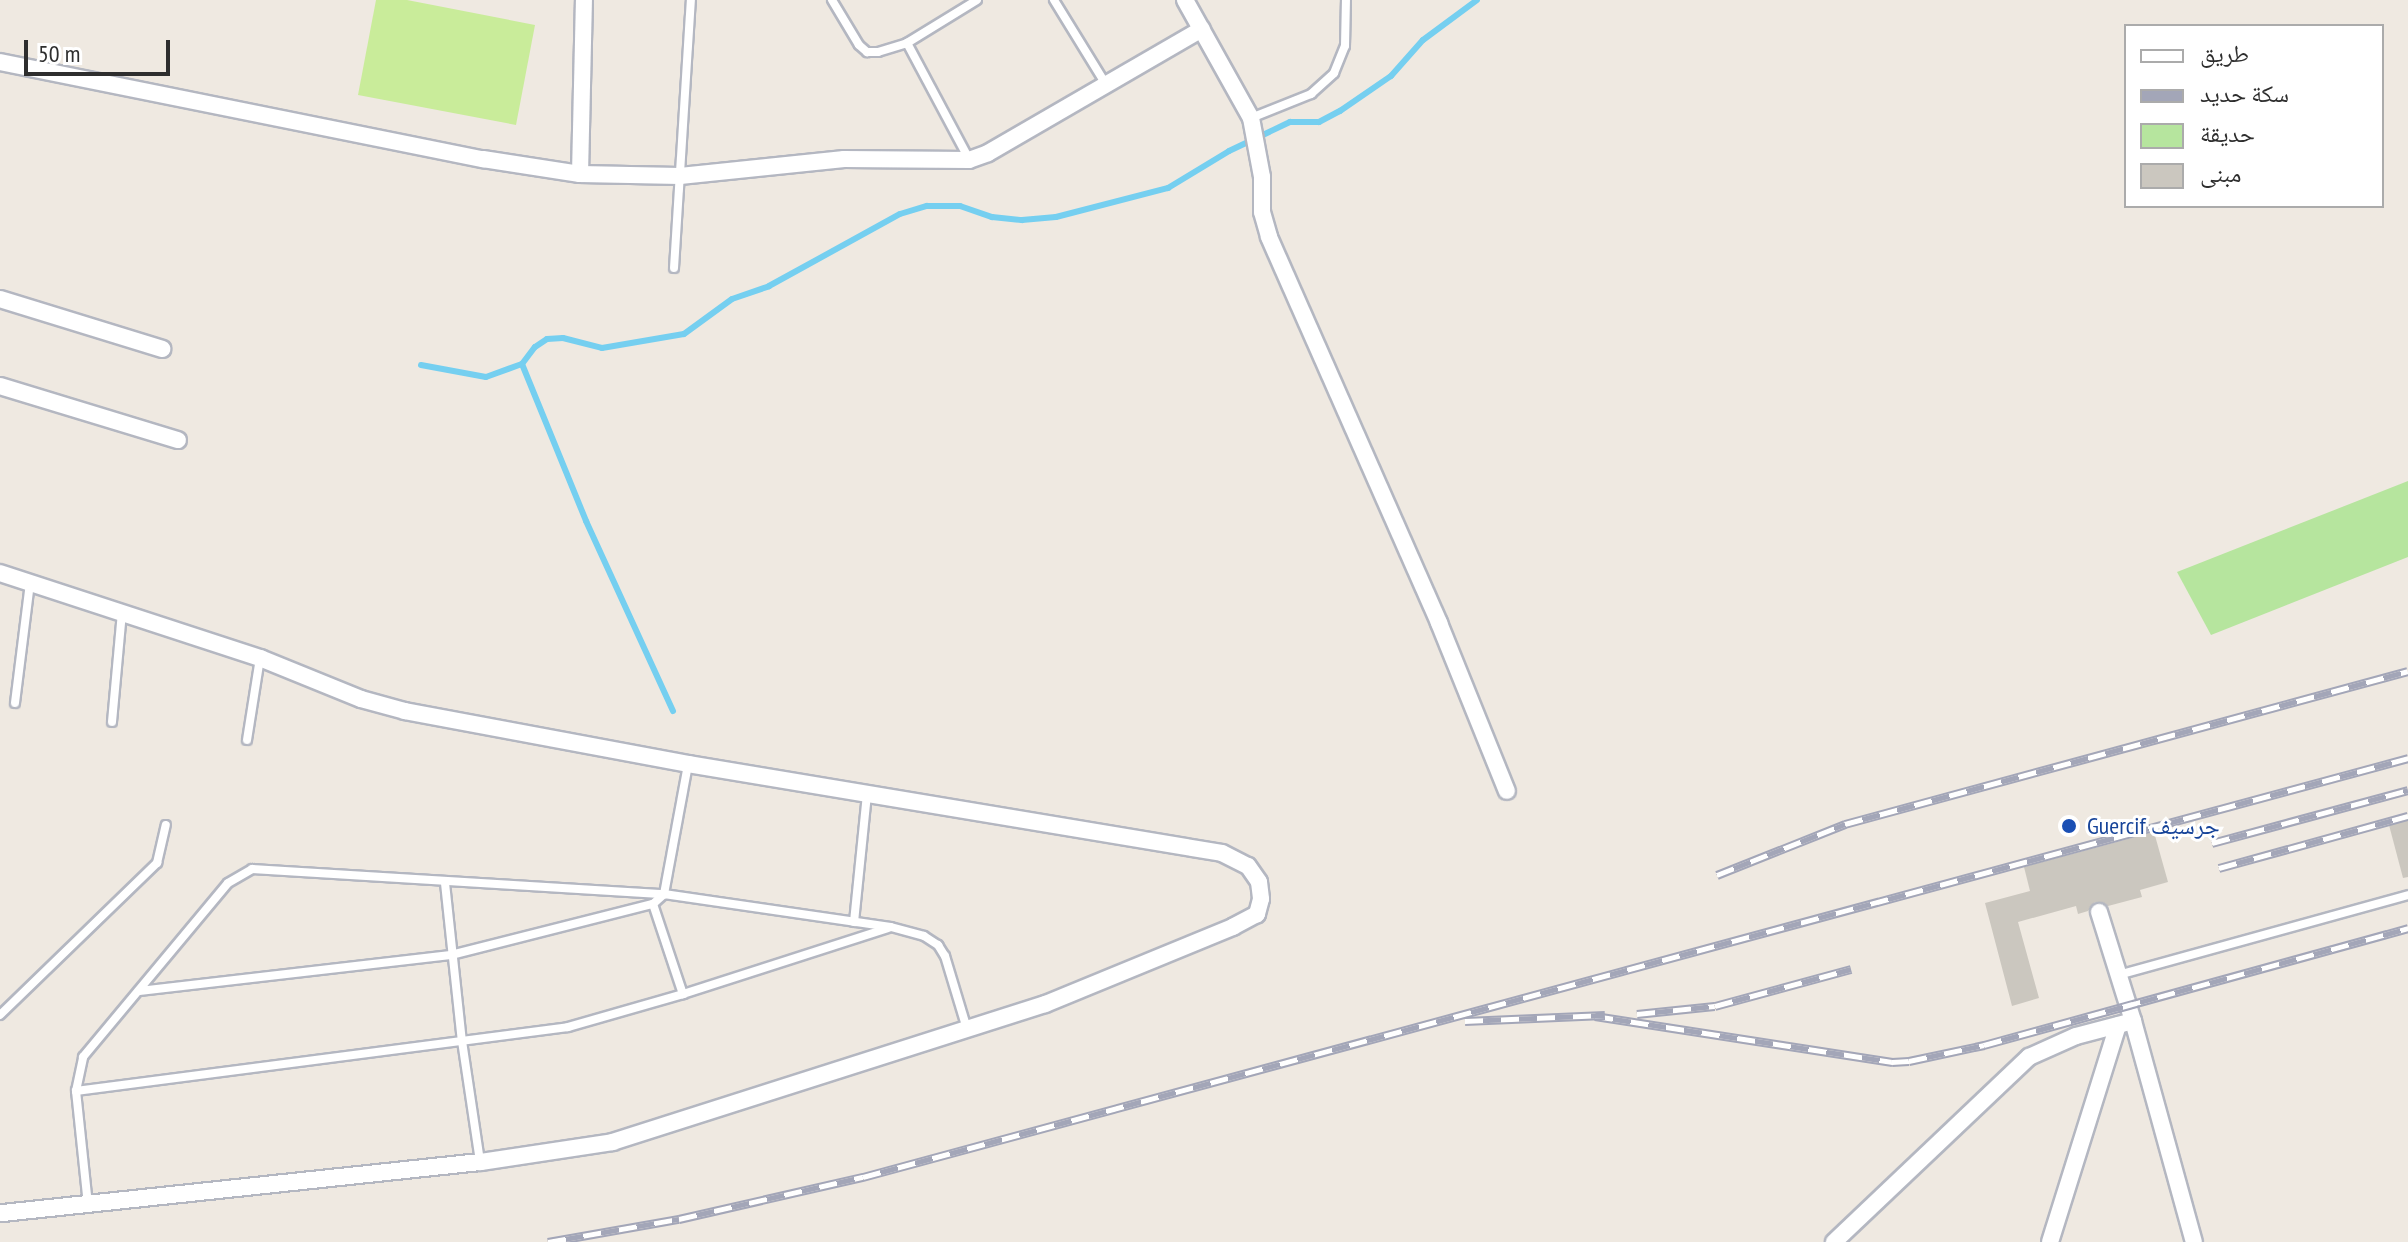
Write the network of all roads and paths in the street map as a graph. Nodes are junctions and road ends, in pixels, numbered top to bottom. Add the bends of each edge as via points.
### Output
1 (584, 0) edge
2 (691, 0) edge
3 (832, 0) edge
4 (977, 0) edge
5 (1054, 0) edge
6 (1185, 0) edge
7 (1346, 0) edge
8 (1202, 29) junction
9 (907, 43) junction
10 (0, 62) edge
11 (1105, 83) junction
12 (1251, 118) junction
13 (969, 160) junction
14 (580, 174) junction
15 (680, 176) junction
16 (674, 268) dead end
17 (0, 299) edge
18 (163, 349) dead end
19 (0, 386) edge
20 (178, 440) dead end
21 (0, 573) edge
22 (30, 583) junction
23 (122, 612) junction
24 (260, 658) junction
25 (15, 703) dead end
26 (112, 722) dead end
27 (247, 740) dead end
28 (688, 764) junction
29 (1507, 791) dead end
30 (867, 793) junction
31 (166, 825) dead end
32 (445, 883) junction
33 (664, 894) junction
34 (2408, 895) edge
35 (653, 904) junction
36 (2099, 912) dead end
37 (854, 922) junction
38 (891, 927) junction
39 (451, 955) junction
40 (2118, 975) junction
41 (138, 991) junction
42 (683, 994) junction
43 (0, 1015) edge
44 (2126, 1023) junction
45 (967, 1029) junction
46 (462, 1041) junction
47 (76, 1091) junction
48 (480, 1162) junction
49 (88, 1206) junction
50 (0, 1213) edge
51 (1834, 1242) edge
52 (2050, 1242) edge
53 (2194, 1242) edge

1 - 14 street
2 - 15 lane
3 - 9 lane via 867,52
4 - 9 lane
5 - 11 lane
6 - 8 street
7 - 12 lane via 1345,46 1334,73 1311,94
8 - 11 street
8 - 12 street
9 - 13 lane
10 - 14 street
11 - 13 street
12 - 29 street via 1269,237
13 - 15 street via 844,159
14 - 15 street
15 - 16 lane
17 - 18 street
19 - 20 street
21 - 22 street
22 - 23 street
22 - 25 lane
23 - 24 street
23 - 26 lane
24 - 27 lane
24 - 28 street via 405,711
28 - 30 street
28 - 33 lane
30 - 37 lane
30 - 45 street via 1222,853 1248,866 1259,882 1257,914 1233,927 1045,1004
31 - 43 lane via 157,863
32 - 33 lane
32 - 39 lane
32 - 41 lane via 252,869 228,883
33 - 35 lane
33 - 37 lane
34 - 40 lane
35 - 39 lane
35 - 42 lane
36 - 40 street
37 - 38 lane
38 - 42 lane
38 - 45 lane via 938,945
39 - 41 lane
39 - 46 lane
40 - 44 street
41 - 47 lane via 83,1057
42 - 46 lane via 568,1027
44 - 51 street via 2076,1036 2029,1057
44 - 52 street
44 - 53 street
45 - 48 street via 613,1142
46 - 47 lane
46 - 48 lane
47 - 49 lane
48 - 49 street
49 - 50 street

